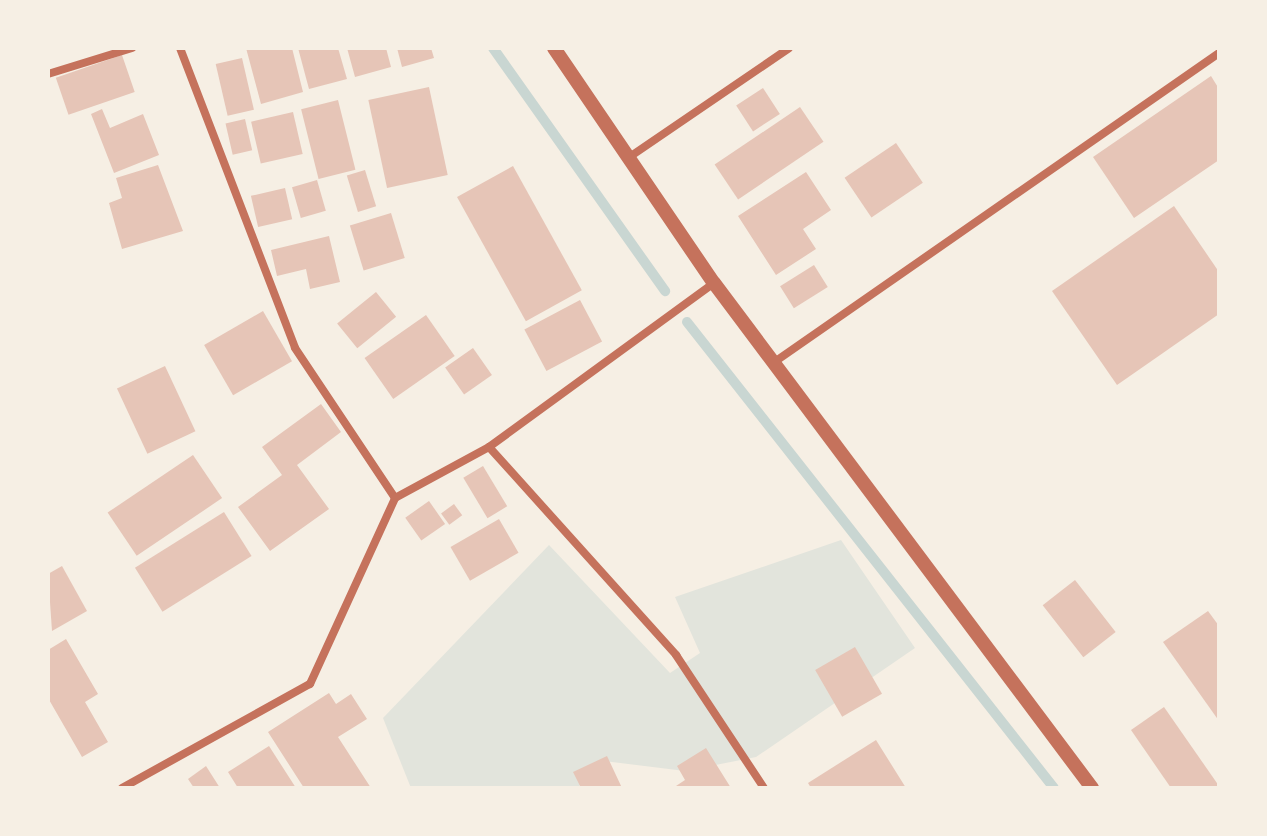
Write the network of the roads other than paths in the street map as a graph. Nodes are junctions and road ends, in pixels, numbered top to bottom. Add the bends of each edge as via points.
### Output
1 (132, 48) edge
2 (180, 48) edge
3 (554, 48) edge
4 (789, 48) edge
5 (1219, 53) edge
6 (48, 74) edge
7 (628, 158) junction
8 (714, 283) junction
9 (773, 363) junction
10 (489, 447) junction
11 (395, 498) junction
12 (122, 788) edge
13 (764, 788) edge
14 (1092, 788) edge

1 - 6 street
2 - 11 street via 295,348
3 - 7 street
4 - 7 street
5 - 9 street
7 - 8 street
8 - 9 street
8 - 10 street
9 - 14 street
10 - 11 street
10 - 13 street via 676,655
11 - 12 street via 310,684

